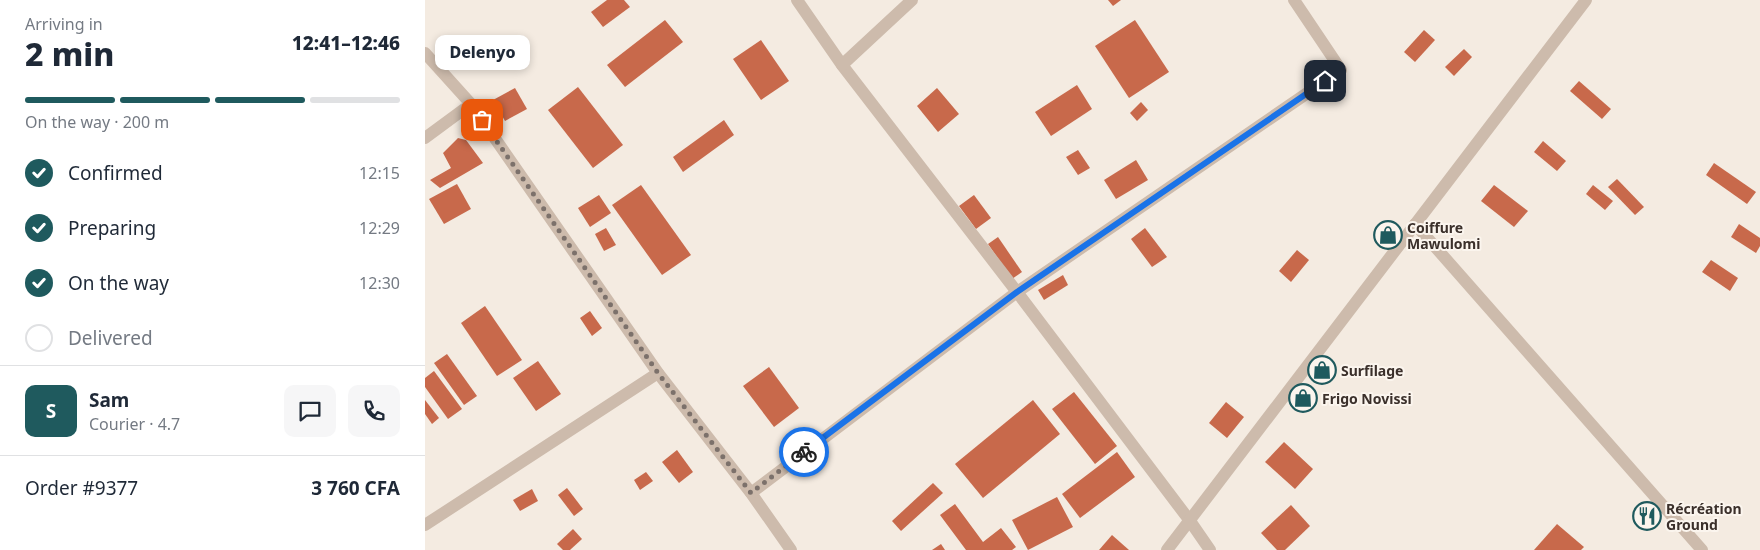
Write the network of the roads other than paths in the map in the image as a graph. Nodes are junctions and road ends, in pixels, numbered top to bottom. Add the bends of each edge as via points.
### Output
1 (797, 0) edge
2 (912, 0) edge
3 (1294, 0) edge
4 (1586, 0) edge
5 (425, 53) edge
6 (842, 64) junction
7 (471, 104) junction
8 (425, 138) edge
9 (1415, 224) junction
10 (1017, 292) junction
11 (658, 373) junction
12 (751, 493) junction
13 (1190, 521) junction
14 (425, 525) edge
15 (791, 550) edge
16 (1167, 550) edge
17 (1210, 550) edge
18 (1702, 550) edge

1 - 6 street
2 - 6 street
3 - 10 street via 1341,70
4 - 9 street
5 - 7 street
6 - 10 street
7 - 8 street
7 - 11 street
9 - 13 street
9 - 18 street
10 - 12 street
10 - 13 street
11 - 12 street
11 - 14 street
12 - 15 street
13 - 16 street
13 - 17 street

